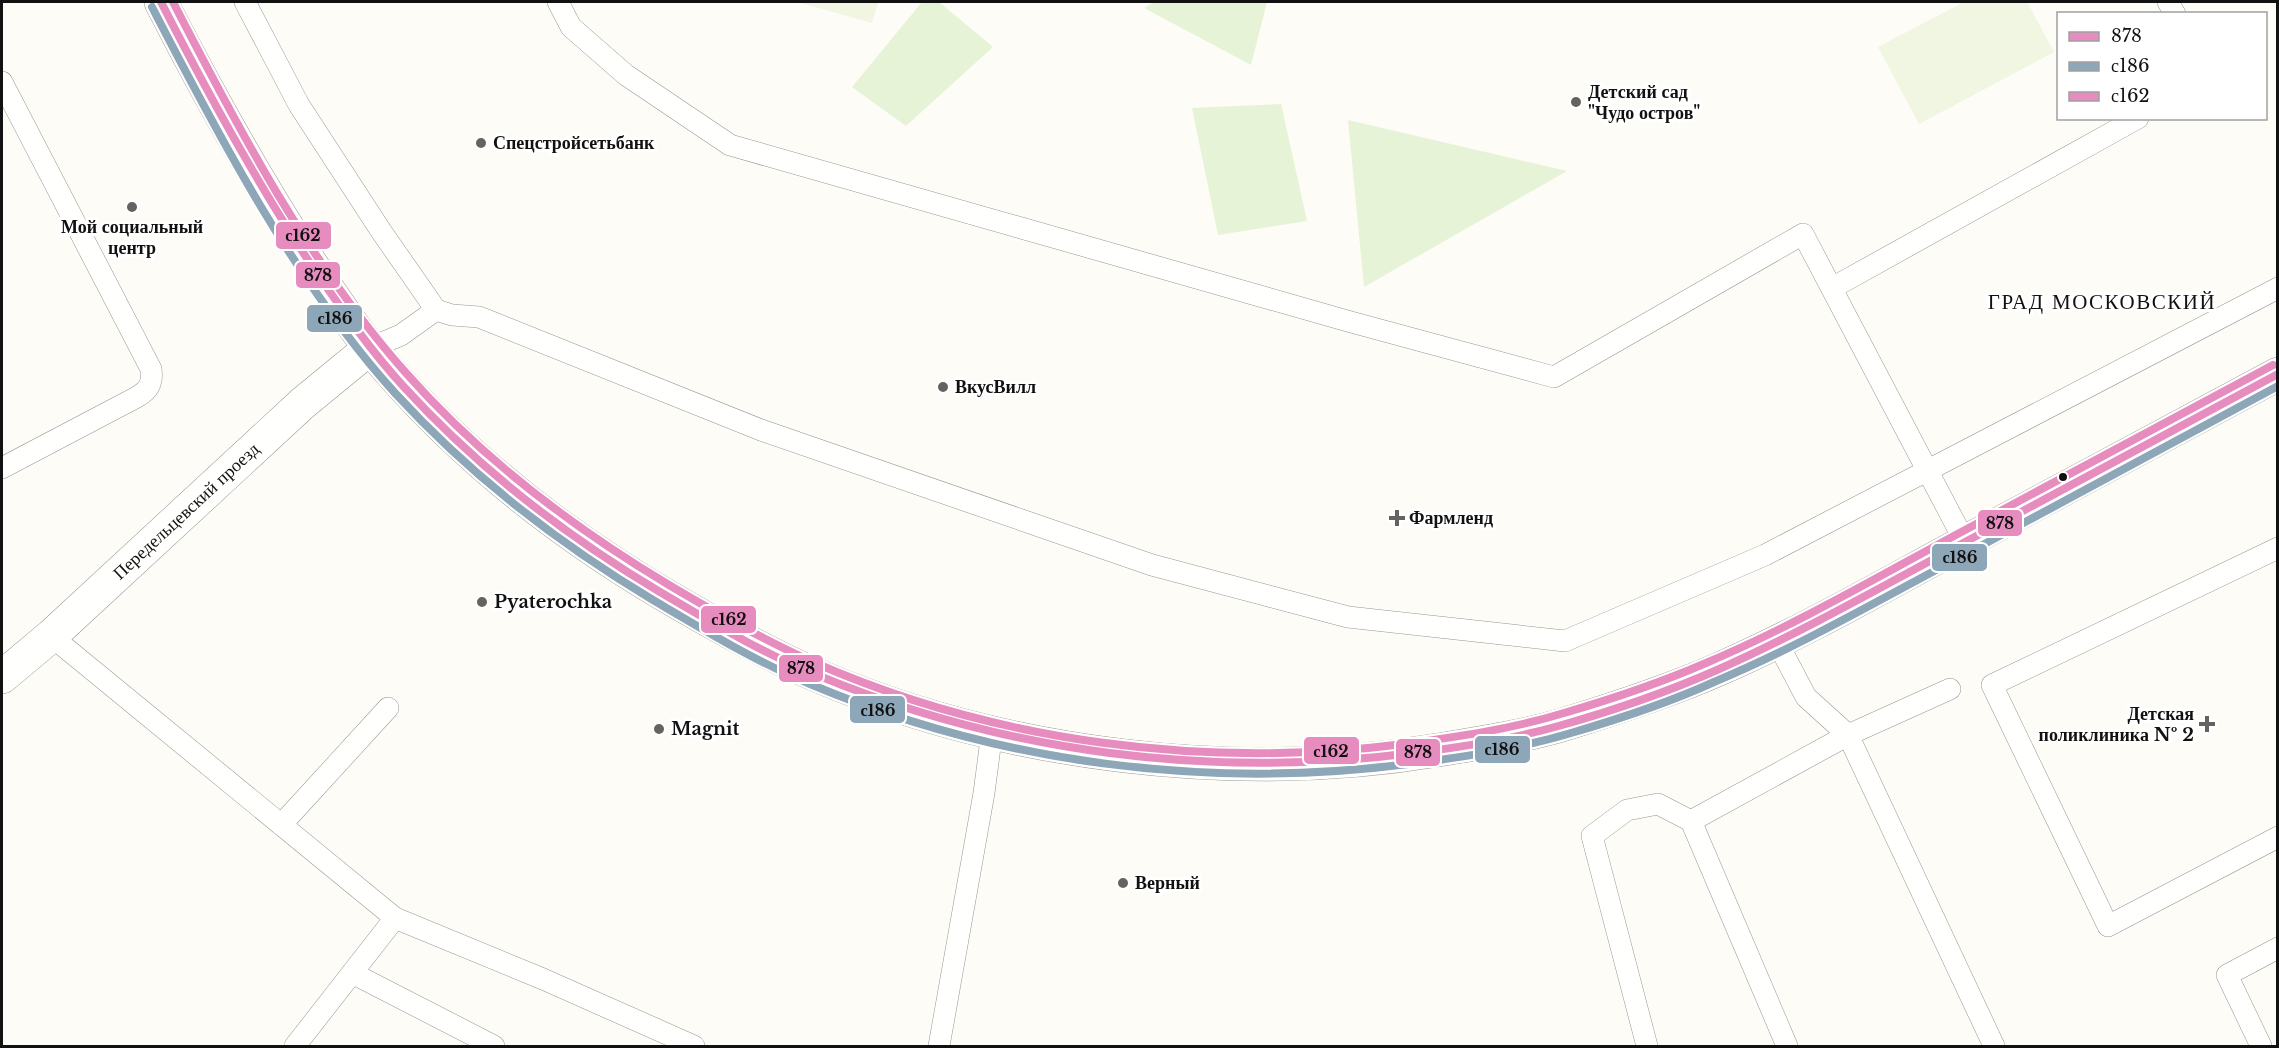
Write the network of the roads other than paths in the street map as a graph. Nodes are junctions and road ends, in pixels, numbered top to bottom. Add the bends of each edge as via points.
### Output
1 (161, 2) edge
2 (245, 2) edge
3 (558, 2) edge
4 (2, 82) edge
5 (2134, 120) edge
6 (1832, 288) junction
7 (2277, 288) edge
8 (436, 310) junction
9 (370, 348) junction
10 (2276, 378) edge
11 (2, 468) edge
12 (1928, 469) junction
13 (1965, 542) junction
14 (2277, 548) edge
15 (51, 636) junction
16 (1777, 642) junction
17 (2, 677) edge
18 (1950, 689) dead end
19 (388, 708) dead end
20 (992, 732) junction
21 (1848, 735) junction
22 (1691, 821) junction
23 (281, 825) junction
24 (2277, 837) edge
25 (395, 918) junction
26 (2277, 948) edge
27 (352, 973) junction
28 (295, 1047) edge
29 (494, 1047) edge
30 (694, 1047) edge
31 (939, 1047) edge
32 (1647, 1047) edge
33 (1787, 1047) edge
34 (1994, 1047) edge
35 (2261, 1047) edge

1 - 9 street via 213,103 278,213
2 - 8 lane via 299,105
3 - 6 lane via 571,27 626,75 730,145 1554,377 1803,234
4 - 11 lane via 152,377 148,389 137,397
5 - 6 lane
6 - 12 lane
7 - 12 lane
8 - 9 lane via 401,335
8 - 12 lane via 479,316 761,430 1152,565 1348,617 1565,641 1765,555
9 - 15 street, Передельцевский проезд via 303,403
9 - 20 street via 471,453 539,512 601,557 719,626 819,677 908,709
10 - 13 street
12 - 13 lane
13 - 16 street
14 - 24 lane via 1992,685 2108,926
15 - 17 street, Передельцевский проезд
15 - 23 lane
16 - 20 street via 1665,692 1555,727 1496,741 1381,758 1287,764 1215,763 1085,751
16 - 21 lane via 1806,697
18 - 21 lane
19 - 23 lane
20 - 31 lane
21 - 22 lane
21 - 34 lane
22 - 32 lane via 1658,804 1627,810 1592,837
22 - 33 lane
23 - 25 lane
25 - 27 lane
25 - 30 lane
26 - 35 lane via 2227,975
27 - 28 lane
27 - 29 lane

